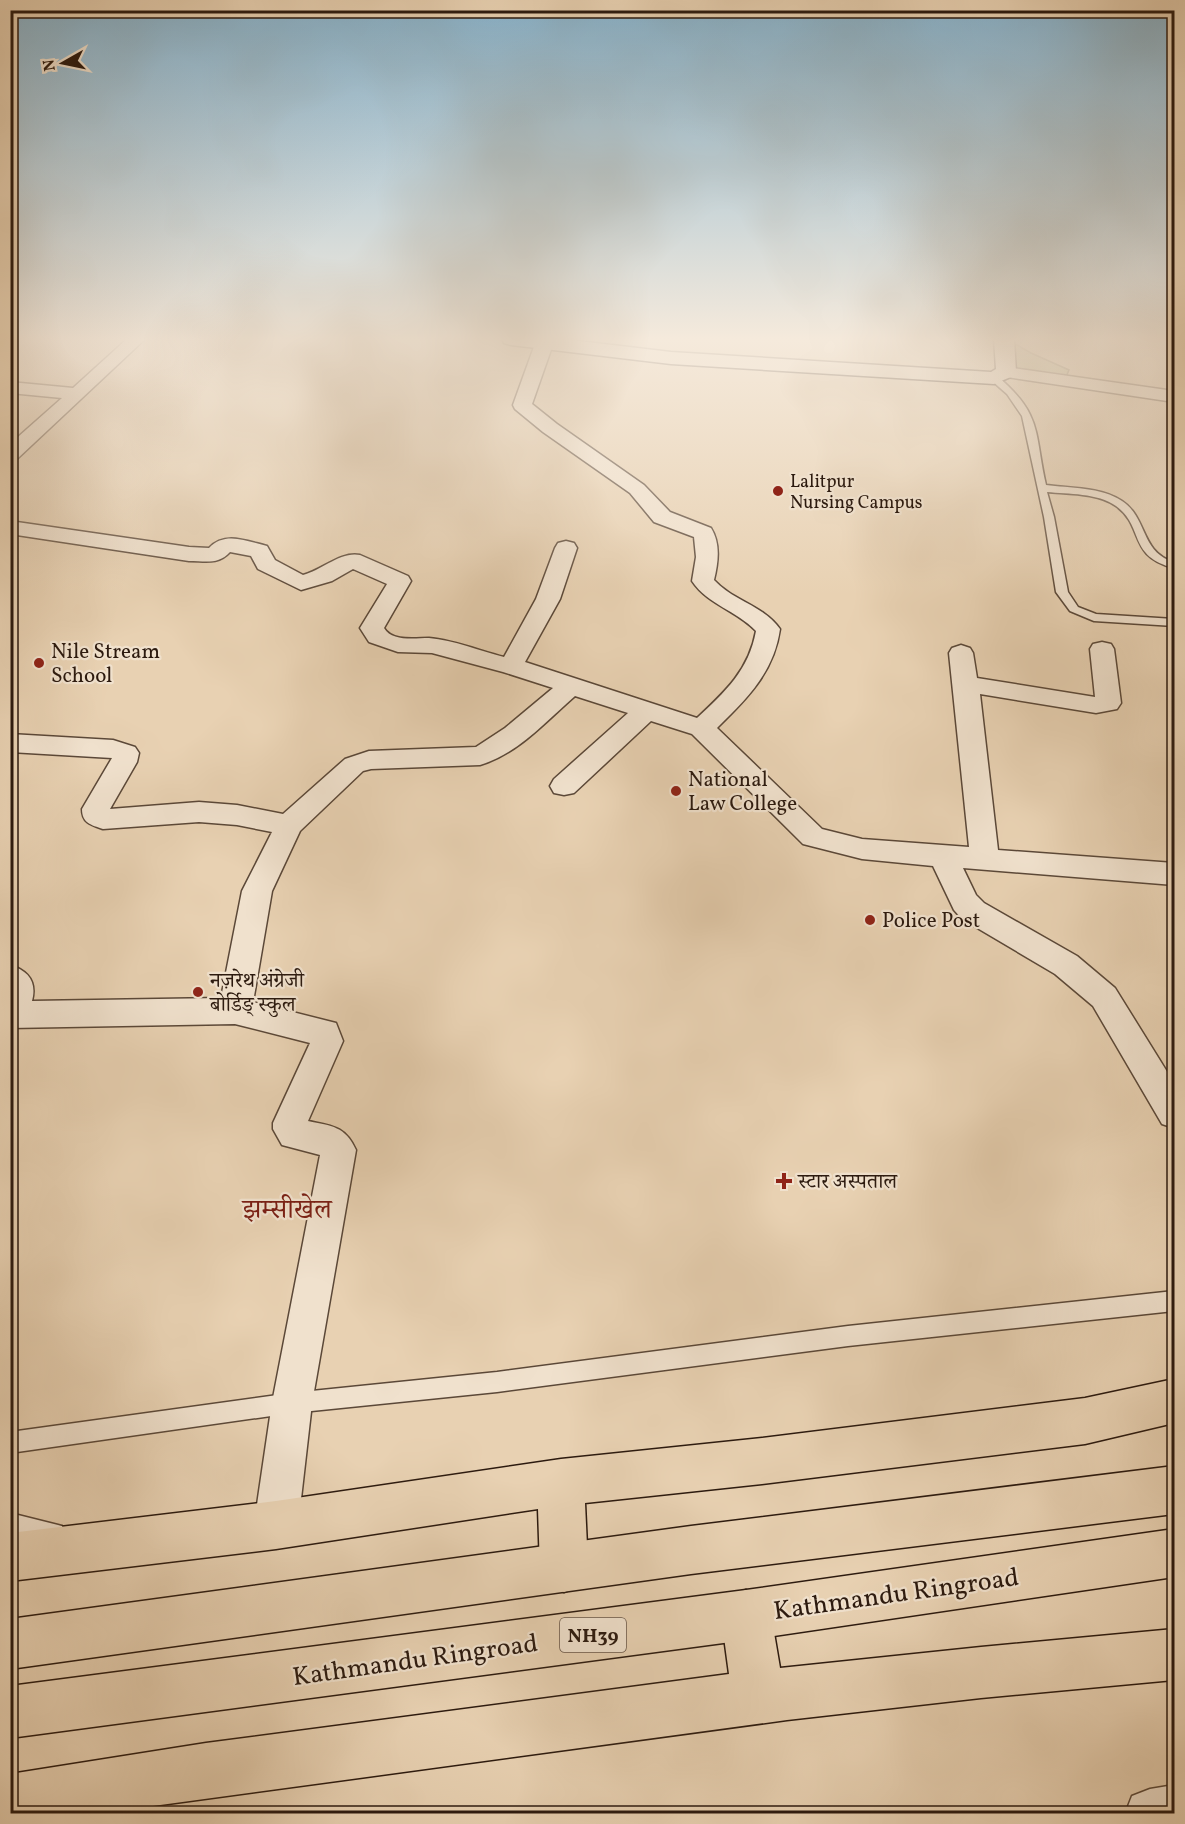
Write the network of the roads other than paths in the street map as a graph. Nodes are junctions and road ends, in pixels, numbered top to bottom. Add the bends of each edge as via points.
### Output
1 (44, 424) edge
2 (545, 424) edge
3 (1031, 424) edge
4 (10, 455) edge
5 (1041, 488) junction
6 (10, 527) edge
7 (566, 548) dead end
8 (1174, 566) edge
9 (1174, 623) edge
10 (1102, 649) dead end
11 (961, 653) dead end
12 (511, 666) junction
13 (966, 684) junction
14 (572, 685) junction
15 (648, 709) junction
16 (701, 728) junction
17 (10, 743) edge
18 (564, 786) dead end
19 (289, 825) junction
20 (943, 856) junction
21 (985, 859) junction
22 (1174, 874) edge
23 (10, 977) edge
24 (235, 1011) junction
25 (11, 1016) edge
26 (1174, 1113) edge
27 (1174, 1301) edge
28 (1174, 1401) edge
29 (292, 1403) junction
30 (10, 1443) edge
31 (561, 1482) junction
32 (1174, 1490) edge
33 (10, 1524) edge
34 (276, 1524) junction
35 (102, 1546) junction
36 (1174, 1552) edge
37 (10, 1557) edge
38 (564, 1568) junction
39 (746, 1615) junction
40 (10, 1644) edge
41 (1174, 1654) edge
42 (758, 1696) junction
43 (10, 1712) edge
44 (10, 1801) edge
45 (1174, 1810) edge
46 (1150, 1814) edge

1 - 4 street
2 - 16 street via 637,489 662,518 703,533 707,560 703,581 710,591 753,615 768,630 767,646 750,682
3 - 5 lane
5 - 8 lane via 1116,501 1129,513 1149,554
5 - 9 lane via 1062,592 1074,609 1094,617
6 - 12 street via 205,555 215,555 230,543 259,551 266,564 301,583 357,560 400,581 372,628 377,637 398,645 432,646
7 - 12 street via 548,599
10 - 13 street via 1108,703 1096,705
11 - 13 street
12 - 14 street
13 - 21 street
14 - 15 street
14 - 19 street via 480,756 369,760 354,765
15 - 16 street
15 - 18 street
16 - 20 street via 813,837 862,849
17 - 19 street via 126,753 96,809 96,816 103,819 199,812
19 - 24 street via 257,891
20 - 21 street
20 - 26 street via 973,911 1066,965 1104,997
21 - 22 street
23 - 25 street via 17,982
24 - 25 street
24 - 29 street via 324,1033 327,1041 290,1123 294,1134 330,1141 338,1150
27 - 29 lane
28 - 31 main road via 1085,1421
29 - 30 lane
29 - 34 street
31 - 34 main road
31 - 38 main road
32 - 38 main road
33 - 35 lane
34 - 35 main road
35 - 37 main road
36 - 39 main road, Kathmandu Ringroad / NH39
38 - 40 main road
39 - 42 main road
39 - 43 main road, Kathmandu Ringroad / NH39
41 - 42 main road
42 - 44 main road
45 - 46 street

